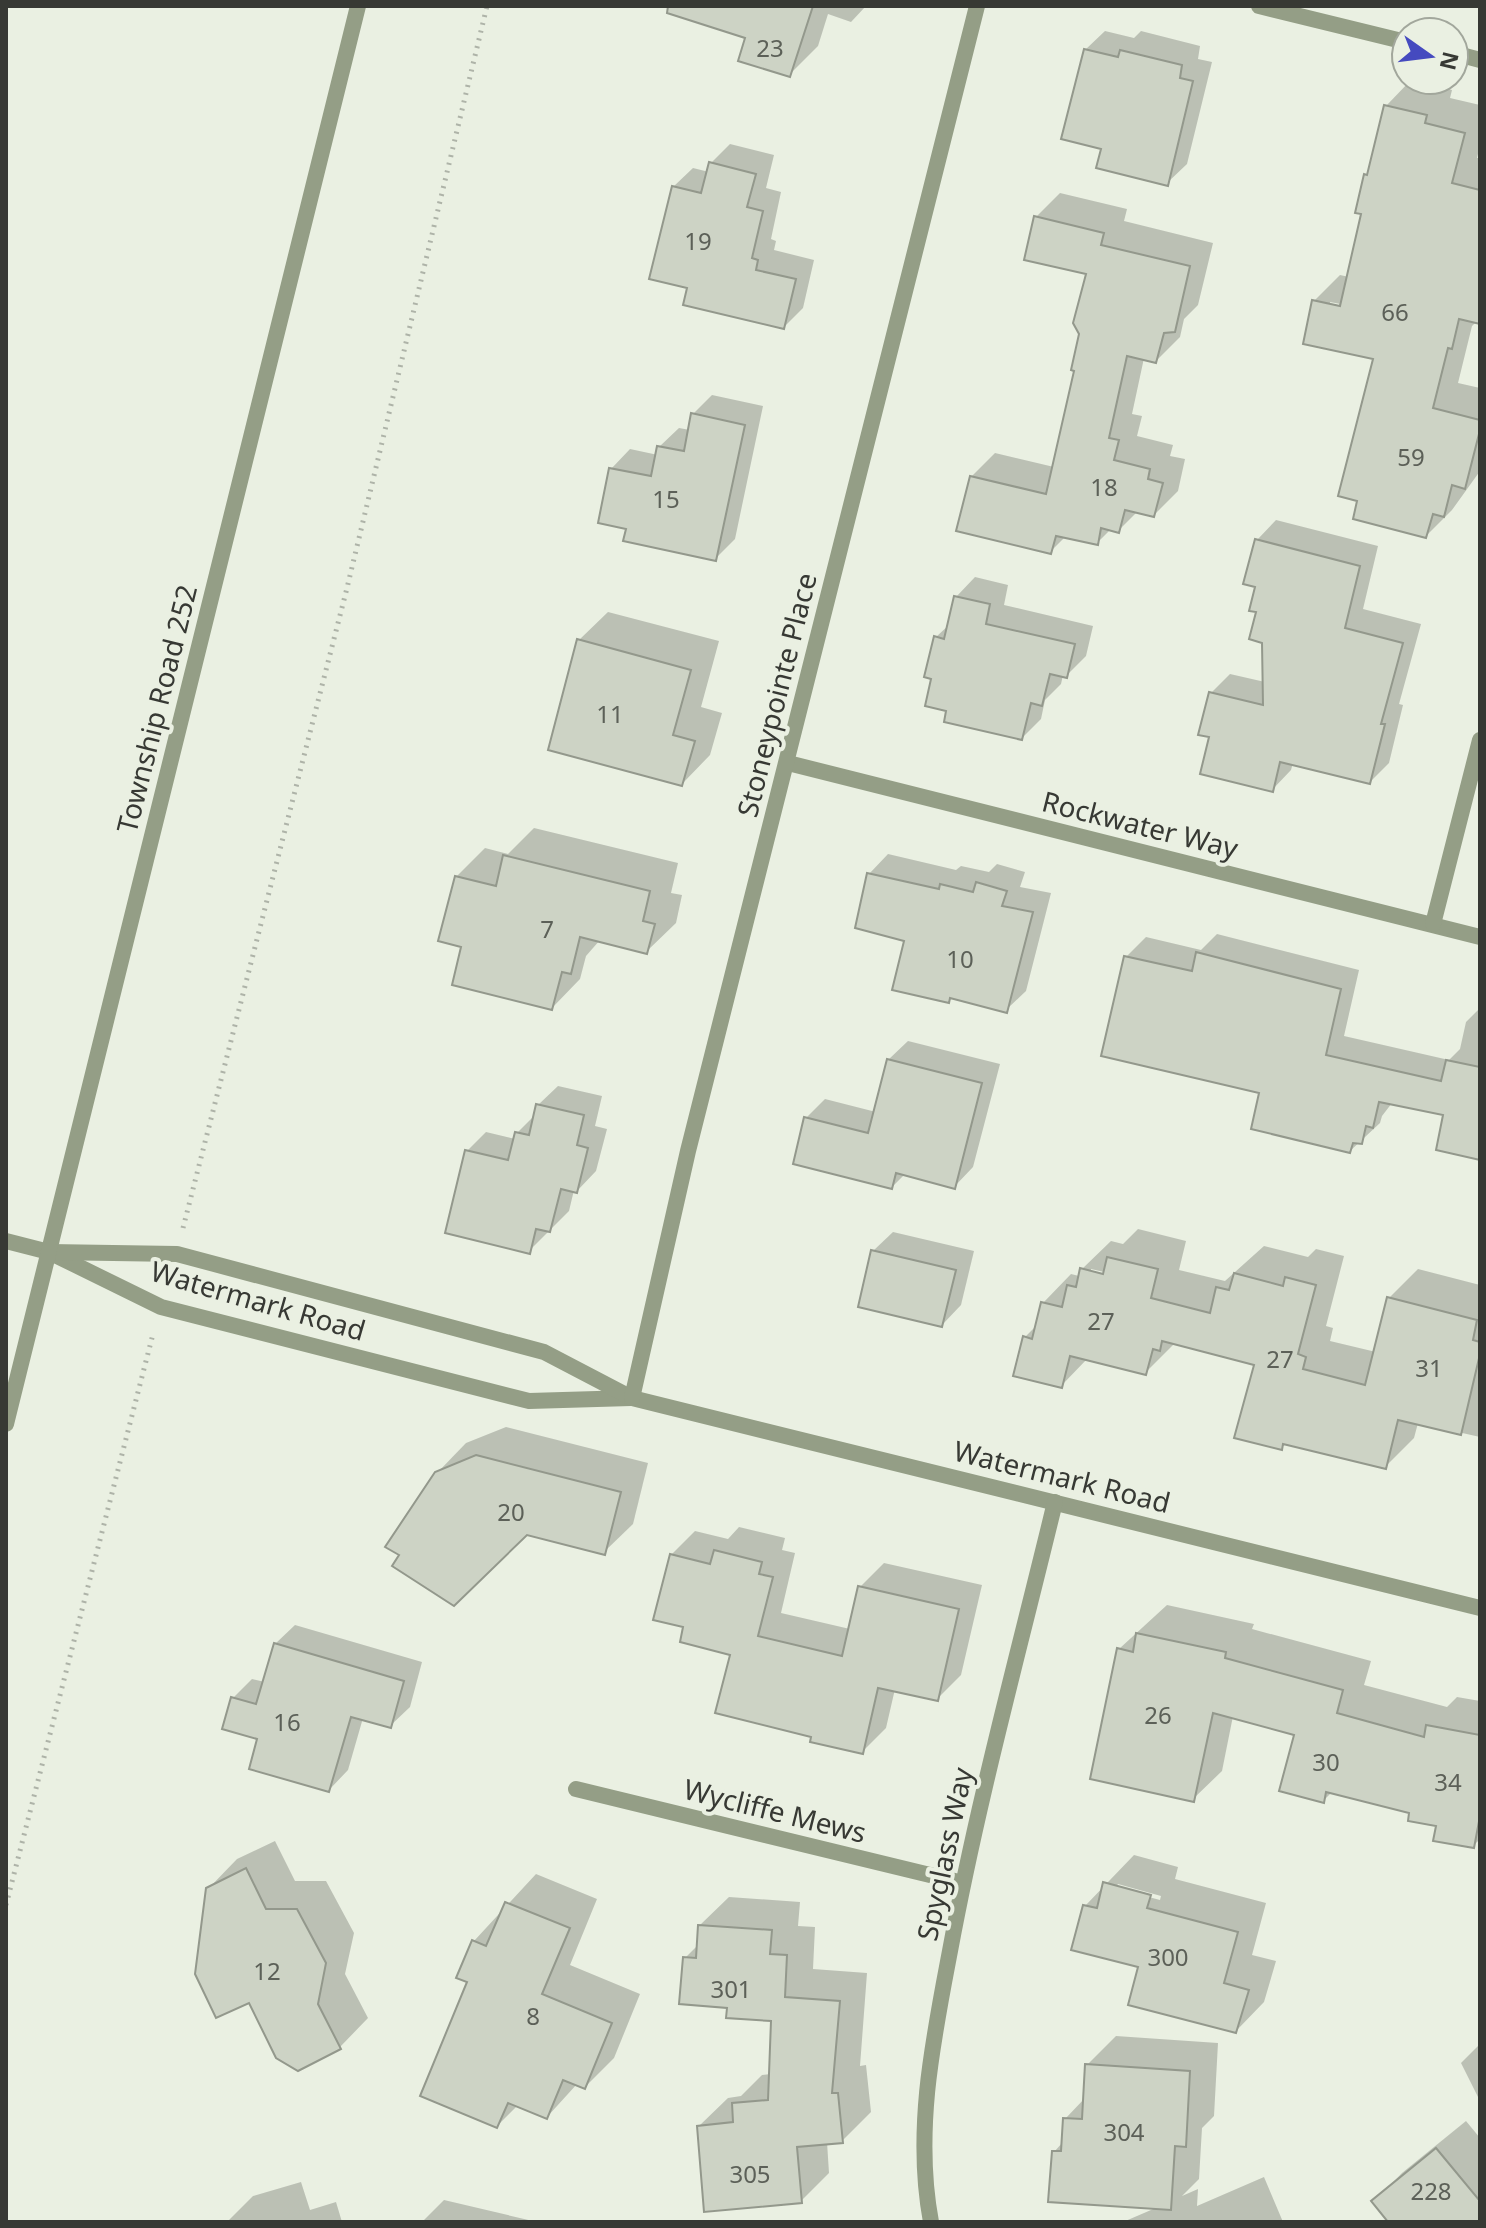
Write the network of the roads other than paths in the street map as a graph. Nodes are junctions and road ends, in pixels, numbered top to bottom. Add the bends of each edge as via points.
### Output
1 (358, 6) edge
2 (977, 6) edge
3 (1259, 6) edge
4 (1390, 38) edge
5 (1480, 740) edge
6 (788, 763) junction
7 (1433, 924) junction
8 (1480, 937) edge
9 (6, 1241) edge
10 (49, 1252) junction
11 (632, 1398) junction
12 (6, 1424) edge
13 (1055, 1502) junction
14 (1480, 1608) edge
15 (576, 1789) dead end
16 (963, 1883) junction
17 (931, 2222) edge

1 - 10 street, Township Road 252
2 - 6 street, Stoneypointe Place
3 - 4 street
5 - 7 street
6 - 7 street, Rockwater Way
6 - 11 street, Stoneypointe Place via 688,1151
7 - 8 street, Rockwater Way
9 - 10 street
10 - 11 street, Watermark Road via 177,1254 544,1352
10 - 11 street, Watermark Road via 161,1307 529,1401
10 - 12 street, Township Road 252
11 - 13 street, Watermark Road
13 - 14 street, Watermark Road
13 - 16 street, Spyglass Way
15 - 16 street, Wycliffe Mews
16 - 17 street, Spyglass Way via 929,2067 923,2141

